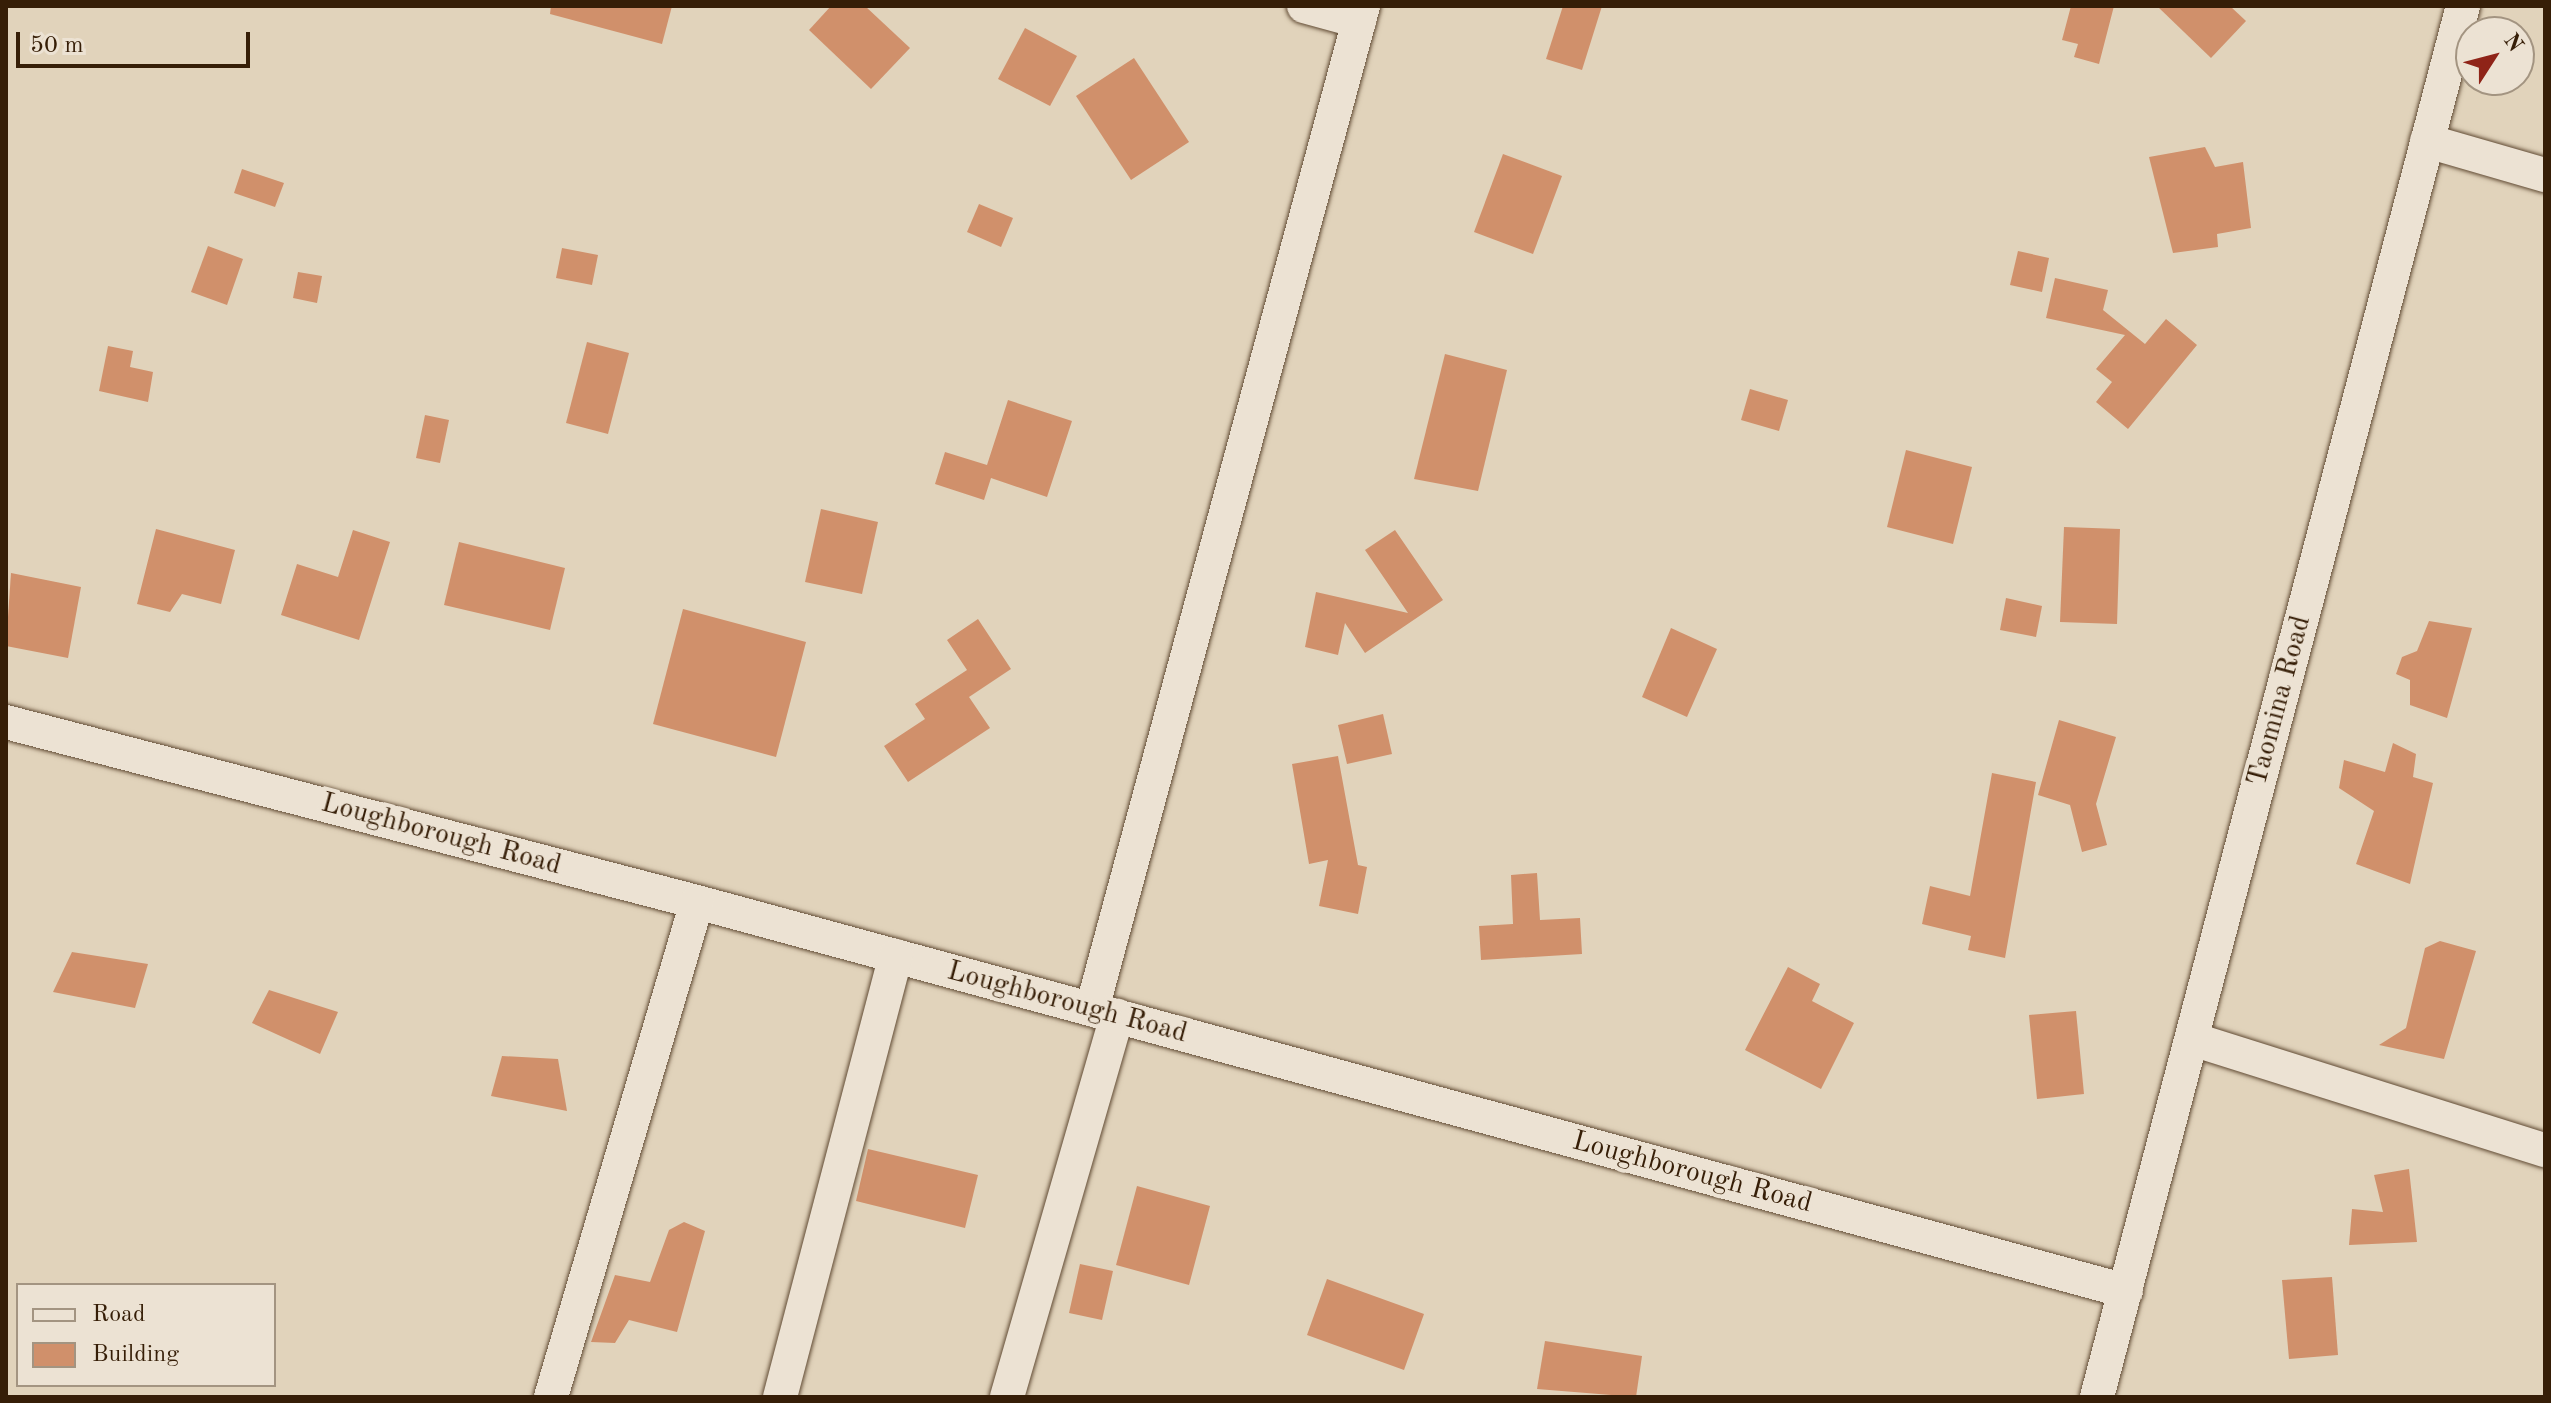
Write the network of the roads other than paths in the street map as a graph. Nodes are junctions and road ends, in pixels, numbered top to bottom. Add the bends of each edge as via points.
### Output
1 (1304, 6) edge
2 (2463, 6) edge
3 (1361, 13) edge
4 (2427, 141) junction
5 (2545, 175) edge
6 (6, 722) edge
7 (697, 902) junction
8 (896, 956) junction
9 (1104, 1013) junction
10 (2192, 1039) junction
11 (2545, 1150) edge
12 (2126, 1291) junction
13 (551, 1397) edge
14 (780, 1397) edge
15 (1007, 1397) edge
16 (2097, 1397) edge

1 - 3 street
2 - 4 street, Taomina Road
3 - 9 street
4 - 5 street
4 - 10 street, Taomina Road
6 - 7 street, Loughborough Road
7 - 8 street, Loughborough Road
7 - 13 street
8 - 9 street, Loughborough Road
8 - 14 street
9 - 12 street, Loughborough Road
9 - 15 street
10 - 11 street
10 - 12 street, Taomina Road
12 - 16 street, Taomina Road

